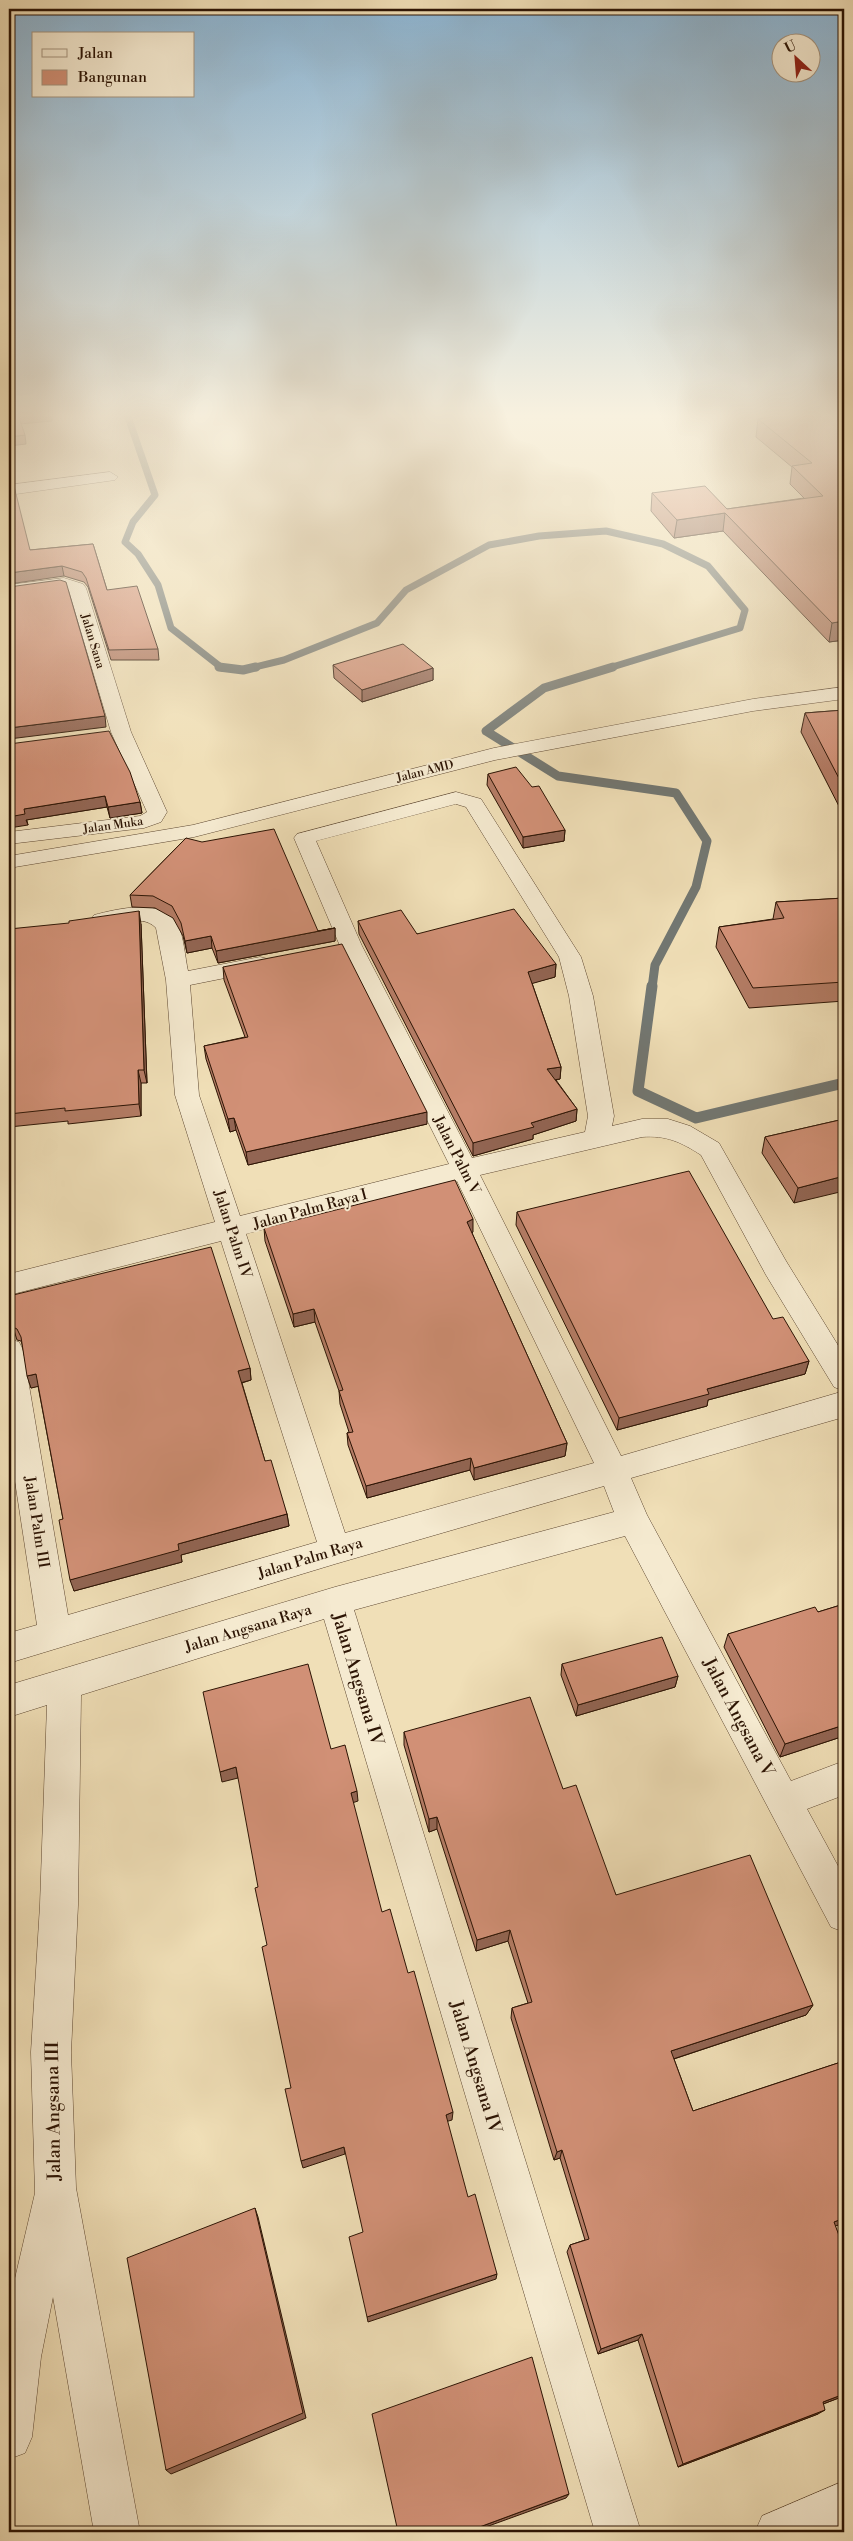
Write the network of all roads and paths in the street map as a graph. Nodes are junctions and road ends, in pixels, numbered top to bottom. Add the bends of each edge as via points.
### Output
1 (9, 590) edge
2 (844, 693) edge
3 (112, 733) joint
4 (9, 838) edge
5 (9, 862) edge
6 (84, 923) edge
7 (284, 959) edge
8 (178, 980) junction
9 (597, 1138) junction
10 (464, 1168) junction
11 (232, 1230) junction
12 (9, 1284) edge
13 (9, 1350) edge
14 (844, 1379) edge
15 (844, 1403) edge
16 (613, 1471) junction
17 (634, 1520) junction
18 (336, 1550) junction
19 (335, 1602) junction
20 (55, 1635) junction
21 (9, 1648) edge
22 (64, 1685) junction
23 (9, 1701) edge
24 (844, 1778) edge
25 (783, 1801) junction
26 (844, 1914) edge
27 (54, 2188) junction
28 (9, 2437) edge
29 (844, 2504) edge
30 (117, 2532) edge
31 (618, 2532) edge
32 (778, 2532) edge

1 - 3 street, Jalan Sana via 64,583 77,588
2 - 5 street, Jalan AMD via 753,705 494,754 194,831
3 - 4 street, Jalan Muka via 157,812 154,818 144,822
6 - 8 street, Jalan Palm IV via 140,914 162,919 168,926
7 - 8 street
8 - 11 street, Jalan Palm IV via 187,1096
9 - 10 street, Jalan Palm Raya I
9 - 10 street, Jalan Palm V via 600,1116 581,996 570,957 474,803 456,798 304,838 341,948
9 - 14 street, Jalan Palm Raya I via 649,1126 666,1127 692,1136 710,1149 776,1268
10 - 11 street, Jalan Palm Raya I
10 - 16 street, Jalan Palm V
11 - 12 street, Jalan Palm Raya I
11 - 18 street, Jalan Palm IV
13 - 20 street, Jalan Palm III
15 - 16 street, Jalan Palm Raya
16 - 17 street, Jalan Palm V
16 - 18 street, Jalan Palm Raya
17 - 19 street, Jalan Angsana Raya
17 - 25 street, Jalan Angsana V
18 - 20 street, Jalan Palm Raya
19 - 22 street, Jalan Angsana Raya
19 - 31 street, Jalan Angsana IV
20 - 21 street, Jalan Palm Raya
22 - 23 street, Jalan Angsana Raya
22 - 27 street, Jalan Angsana III via 59,1905 51,2052
24 - 25 street
25 - 26 street, Jalan Angsana V
27 - 28 street via 19,2357
27 - 30 street, Jalan Angsana III
29 - 32 street

